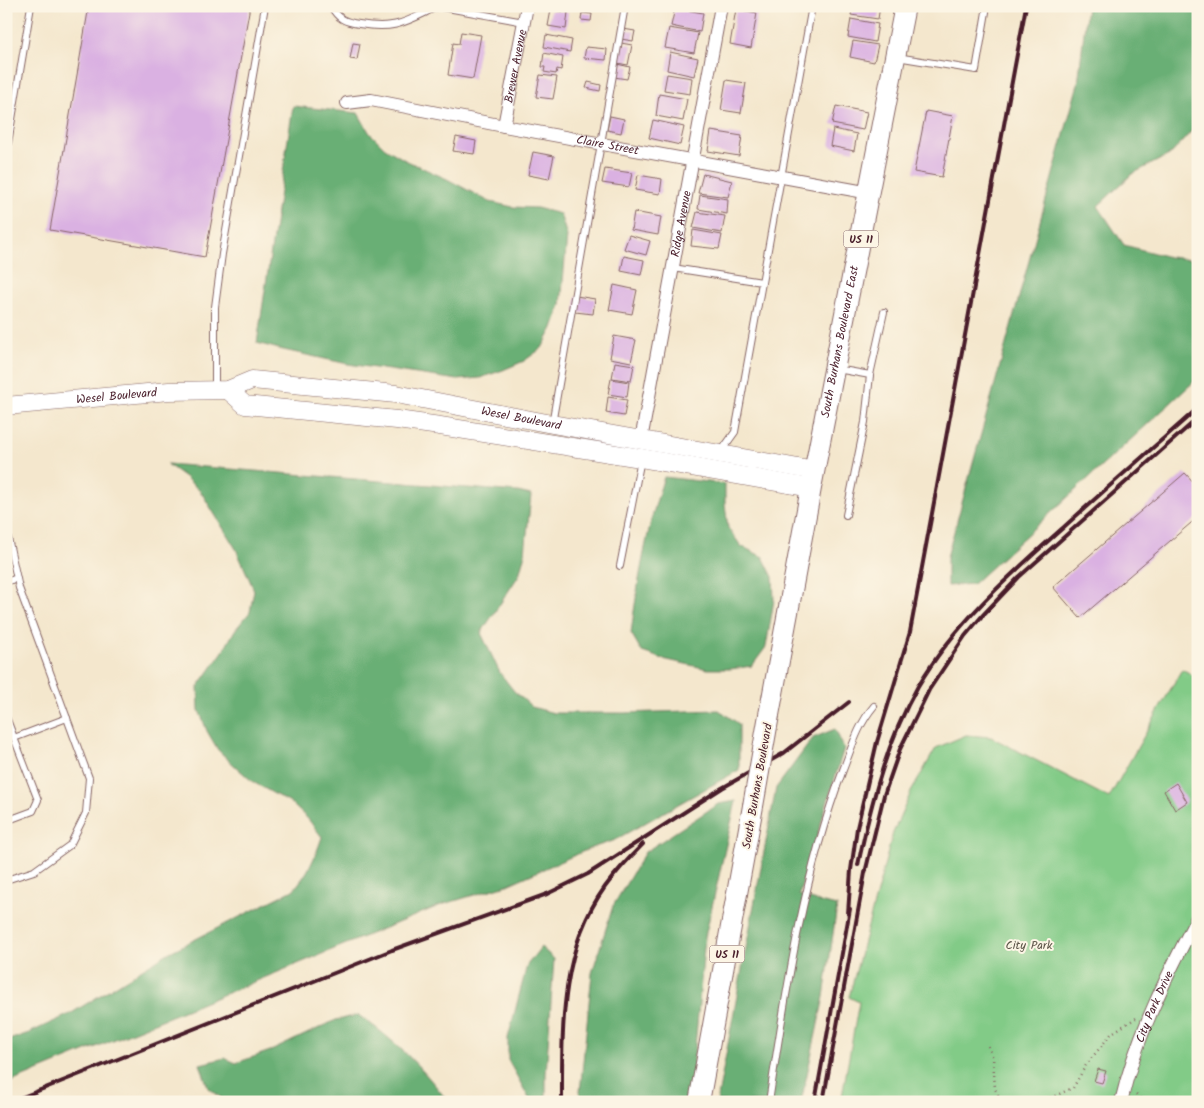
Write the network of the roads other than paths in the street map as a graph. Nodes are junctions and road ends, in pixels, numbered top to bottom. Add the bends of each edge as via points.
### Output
1 (32, 6) edge
2 (265, 6) edge
3 (331, 6) edge
4 (436, 6) edge
5 (527, 6) edge
6 (625, 6) edge
7 (721, 6) edge
8 (812, 6) edge
9 (905, 6) edge
10 (987, 6) edge
11 (524, 22) junction
12 (896, 56) junction
13 (347, 103) dead end
14 (504, 126) junction
15 (600, 143) junction
16 (6, 155) edge
17 (693, 161) junction
18 (780, 177) junction
19 (870, 193) junction
20 (673, 268) junction
21 (762, 282) junction
22 (884, 312) dead end
23 (835, 368) junction
24 (870, 376) junction
25 (222, 390) junction
26 (6, 406) edge
27 (552, 424) junction
28 (641, 440) junction
29 (719, 454) junction
30 (641, 458) junction
31 (813, 480) junction
32 (846, 516) dead end
33 (6, 518) edge
34 (7, 538) edge
35 (620, 566) dead end
36 (17, 578) junction
37 (6, 582) edge
38 (874, 706) dead end
39 (6, 717) edge
40 (67, 718) junction
41 (14, 738) junction
42 (6, 821) edge
43 (6, 880) edge
44 (1198, 916) edge
45 (699, 1102) edge
46 (769, 1102) edge
47 (1122, 1102) edge

1 - 16 lane
2 - 25 lane via 215,308
3 - 4 lane via 340,19 378,28 400,24
4 - 11 lane
5 - 11 street, Brewer Avenue
6 - 15 lane
7 - 17 street, Ridge Avenue
8 - 18 lane
9 - 12 main road, South Burhans Boulevard East / US 11
10 - 12 lane via 976,70
11 - 14 street, Brewer Avenue
12 - 19 main road, South Burhans Boulevard East / US 11
13 - 14 street, Claire Street via 371,100
14 - 15 street, Claire Street
15 - 17 street, Claire Street
15 - 27 lane
17 - 18 street, Claire Street
17 - 20 street, Ridge Avenue
18 - 19 street, Claire Street
18 - 21 lane
19 - 23 main road, South Burhans Boulevard East / US 11
20 - 21 lane
20 - 28 street, Ridge Avenue
21 - 29 lane via 735,432
22 - 24 lane
23 - 24 lane
23 - 31 main road, South Burhans Boulevard East / US 11
24 - 32 lane via 865,422
25 - 26 main road, Wesel Boulevard via 169,391
25 - 27 main road, Wesel Boulevard via 252,380 396,394
25 - 30 main road, Wesel Boulevard via 245,405 397,420
27 - 28 main road, Wesel Boulevard
28 - 29 main road, Wesel Boulevard
29 - 31 main road, Wesel Boulevard
30 - 31 main road, Wesel Boulevard
30 - 35 lane
31 - 45 main road, South Burhans Boulevard / US 11, bridge
33 - 34 lane
34 - 36 lane
36 - 37 lane
36 - 40 lane
38 - 46 lane via 863,719 832,799 804,904
39 - 41 lane
40 - 41 lane
40 - 43 lane via 89,778 86,813 70,846 34,871
41 - 42 lane via 38,800 33,811
44 - 47 street, City Park Drive via 1152,1009

